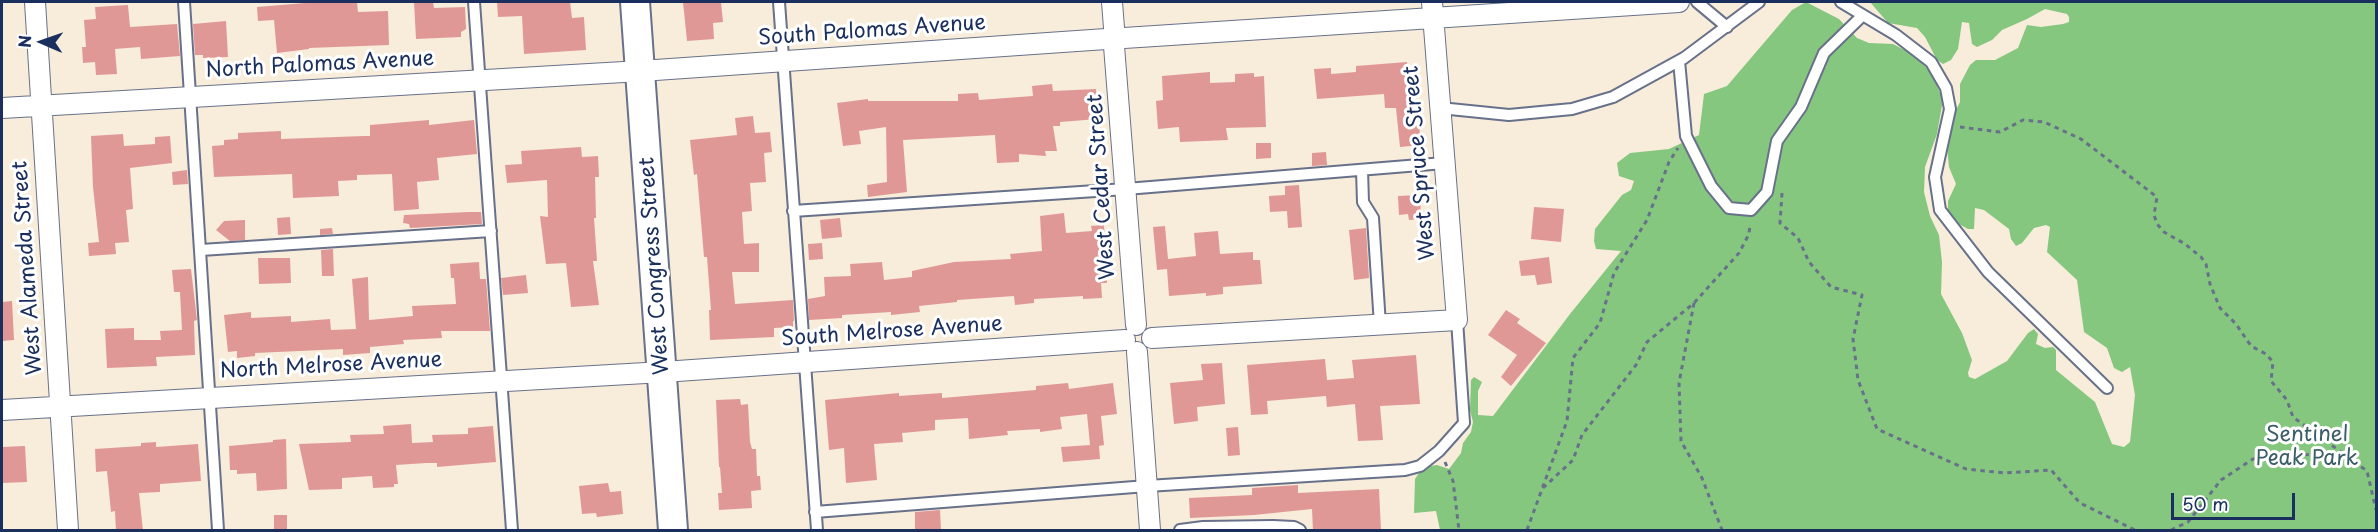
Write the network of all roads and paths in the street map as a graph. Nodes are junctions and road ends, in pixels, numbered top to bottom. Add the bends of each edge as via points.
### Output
1 (35, 2) edge
2 (184, 2) edge
3 (474, 2) edge
4 (635, 2) edge
5 (778, 2) edge
6 (1112, 2) edge
7 (1679, 2) edge
8 (1697, 2) edge
9 (1759, 2) edge
10 (1841, 2) edge
11 (1432, 10) edge
12 (1862, 16) junction
13 (1727, 27) junction
14 (1114, 38) junction
15 (783, 61) junction
16 (1679, 61) junction
17 (641, 71) junction
18 (480, 80) junction
19 (191, 97) junction
20 (41, 105) junction
21 (2, 108) edge
22 (1440, 108) junction
23 (1946, 127) junction
24 (1686, 136) junction
25 (1444, 163) junction
26 (1362, 170) junction
27 (1126, 189) junction
28 (1767, 192) junction
29 (1750, 210) junction
30 (793, 211) junction
31 (491, 231) junction
32 (201, 249) junction
33 (1694, 303) junction
34 (1457, 320) junction
35 (1380, 325) junction
36 (1133, 339) junction
37 (803, 363) junction
38 (663, 372) junction
39 (503, 381) junction
40 (2108, 388) dead end
41 (210, 397) junction
42 (60, 405) junction
43 (2, 410) edge
44 (1440, 451) junction
45 (2341, 452) junction
46 (2370, 484) junction
47 (1147, 486) junction
48 (2376, 486) edge
49 (1541, 490) junction
50 (2376, 510) edge
51 (815, 512) junction
52 (512, 530) edge
53 (69, 531) edge
54 (218, 531) edge
55 (673, 531) edge
56 (817, 531) edge
57 (1150, 531) edge
58 (1180, 531) edge
59 (1300, 531) edge
60 (1459, 531) edge
61 (1527, 531) edge
62 (1722, 531) edge
63 (2135, 531) edge
64 (2171, 531) edge

1 - 20 street, West Alameda Street
2 - 19 lane
3 - 18 lane
4 - 17 main road, West Congress Street
5 - 15 lane
6 - 14 street, West Cedar Street
7 - 11 street, South Palomas Avenue
8 - 13 lane
9 - 13 lane
10 - 12 lane
11 - 14 street, South Palomas Avenue
11 - 22 street, West Spruce Street
12 - 23 lane via 1932,62 1946,88 1950,109
12 - 28 lane via 1824,53 1800,107 1777,141
13 - 16 lane
14 - 15 street, South Palomas Avenue
14 - 27 street, West Cedar Street
15 - 17 street, South Palomas Avenue
15 - 30 lane
16 - 22 lane via 1613,97 1572,109 1509,115
16 - 24 lane
17 - 18 street, North Palomas Avenue
17 - 38 main road, West Congress Street
18 - 19 street, North Palomas Avenue
18 - 31 lane
19 - 20 street, North Palomas Avenue
19 - 32 lane
20 - 21 street, North Palomas Avenue
20 - 42 street, West Alameda Street
22 - 25 street, West Spruce Street
23 - 40 lane via 1935,177 1940,210 1988,272
23 - 45 path via 2000,132 2023,120 2044,122 2081,139 2157,197 2157,224 2206,264 2220,308 2251,346 2272,362 2271,381 2287,400 2291,413
24 - 29 lane via 1711,186 1729,208
24 - 49 path via 1670,162 1647,220 1614,273 1600,322 1574,358 1568,421
25 - 26 lane
25 - 34 street, West Spruce Street
26 - 27 lane
26 - 35 lane via 1364,202 1373,218
27 - 30 lane
27 - 36 street, West Cedar Street
28 - 29 lane
28 - 63 path via 1782,192 1780,223 1798,238 1809,262 1831,287 1862,295 1853,339 1858,380 1877,429 1966,469 2005,473 2051,470 2080,502
29 - 33 path via 1749,234 1738,253
30 - 37 lane
31 - 32 lane
31 - 39 lane
32 - 41 lane
33 - 49 path via 1647,342 1636,365 1582,435 1573,460
33 - 62 path via 1679,383 1681,441 1702,478
34 - 35 street
34 - 44 lane via 1464,423
35 - 36 street via 1152,338 1147,348
36 - 37 street, South Melrose Avenue
36 - 47 street, West Cedar Street
37 - 38 street, South Melrose Avenue
37 - 51 lane
38 - 39 street, North Melrose Avenue
38 - 55 main road, West Congress Street
39 - 41 street, North Melrose Avenue
39 - 52 lane
41 - 42 street, North Melrose Avenue
41 - 54 lane
42 - 43 street, North Melrose Avenue
42 - 53 street, West Alameda Street
44 - 47 lane via 1420,466 1405,470
44 - 60 path via 1453,481
45 - 46 path via 2367,471
45 - 64 path via 2253,459 2221,480 2188,522
46 - 48 path
46 - 50 path
47 - 51 lane
47 - 57 street, West Cedar Street
49 - 61 path
51 - 56 lane
58 - 59 lane via 1273,526

